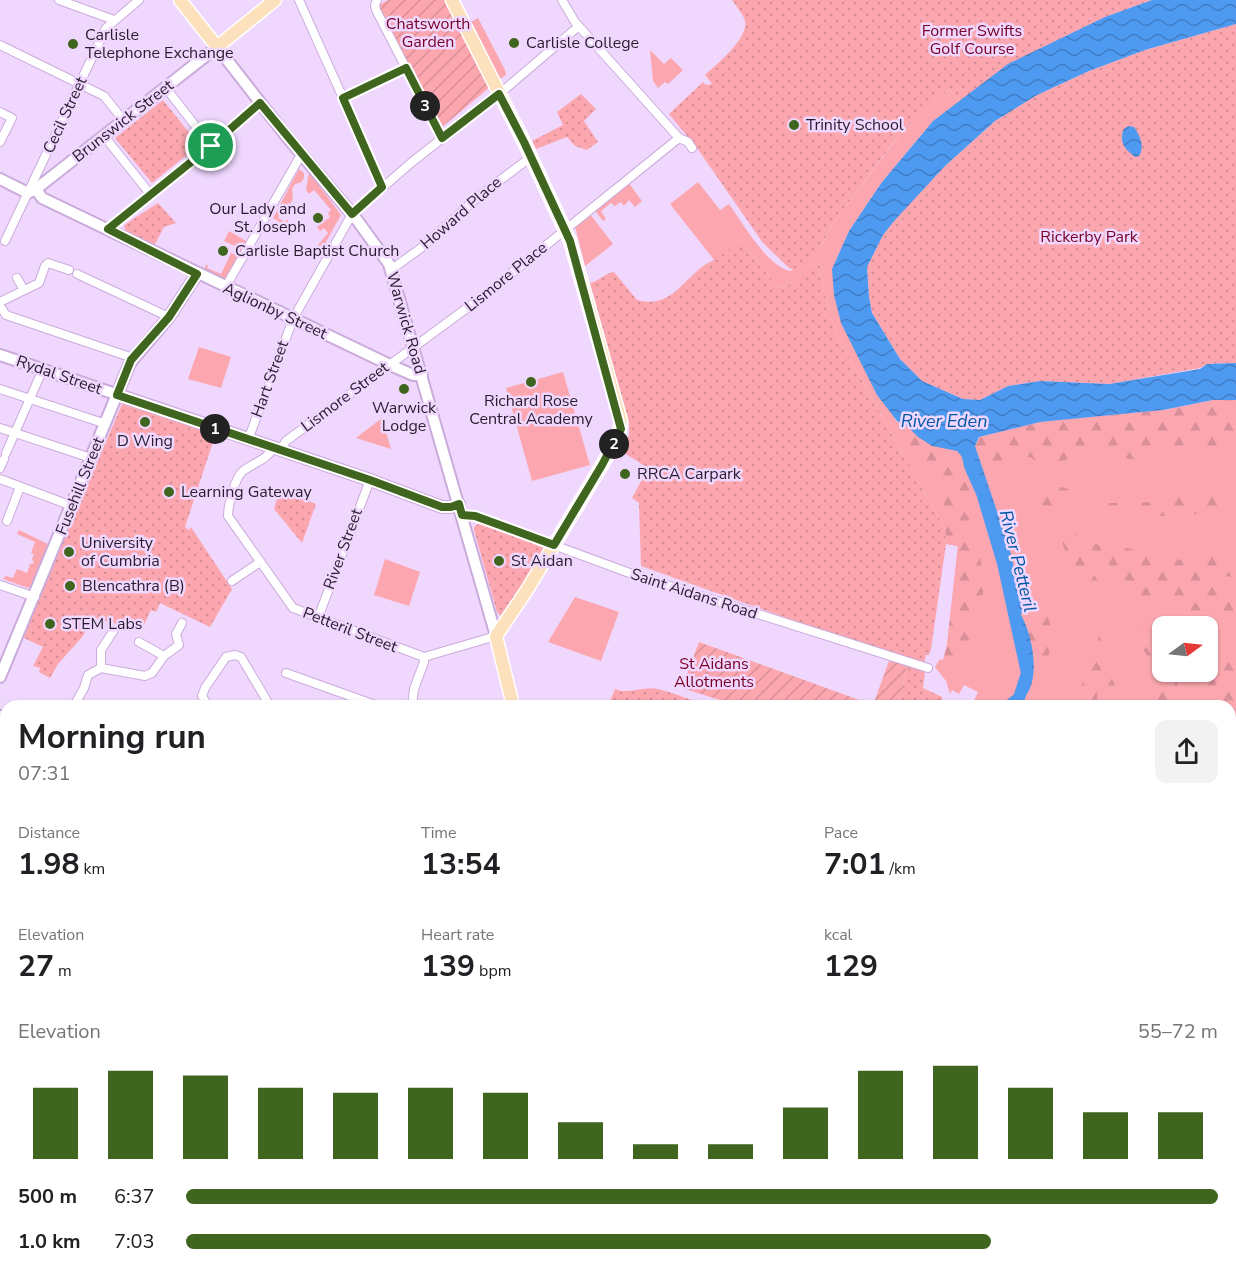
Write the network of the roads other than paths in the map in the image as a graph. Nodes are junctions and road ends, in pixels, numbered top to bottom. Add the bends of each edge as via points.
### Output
1 (59, 0) edge
2 (139, 0) edge
3 (180, 0) edge
4 (299, 0) edge
5 (377, 0) edge
6 (452, 0) edge
7 (562, 0) edge
8 (267, 3) edge
9 (114, 21) junction
10 (579, 27) junction
11 (2, 46) edge
12 (217, 47) junction
13 (406, 68) junction
14 (79, 84) junction
15 (166, 88) junction
16 (499, 94) junction
17 (343, 98) junction
18 (260, 103) junction
19 (0, 112) edge
20 (124, 121) junction
21 (104, 136) junction
22 (442, 138) junction
23 (679, 138) junction
24 (0, 142) edge
25 (692, 143) dead end
26 (211, 146) junction
27 (302, 153) junction
28 (531, 157) junction
29 (0, 179) edge
30 (382, 187) junction
31 (32, 191) junction
32 (151, 195) junction
33 (352, 214) junction
34 (108, 229) junction
35 (565, 229) junction
36 (5, 241) dead end
37 (392, 270) junction
38 (197, 274) junction
39 (17, 278) dead end
40 (225, 288) junction
41 (24, 290) junction
42 (0, 304) edge
43 (169, 317) junction
44 (293, 319) junction
45 (414, 346) junction
46 (0, 355) edge
47 (133, 358) junction
48 (388, 364) junction
49 (43, 369) junction
50 (422, 375) junction
51 (0, 389) edge
52 (117, 395) junction
53 (30, 399) junction
54 (106, 424) junction
55 (0, 428) edge
56 (16, 433) junction
57 (248, 440) junction
58 (276, 449) junction
59 (91, 458) junction
60 (0, 468) edge
61 (0, 479) edge
62 (370, 480) junction
63 (20, 487) junction
64 (72, 506) junction
65 (461, 509) junction
66 (7, 520) dead end
67 (554, 545) junction
68 (260, 562) junction
69 (232, 581) dead end
70 (0, 585) edge
71 (34, 597) junction
72 (318, 618) junction
73 (182, 622) dead end
74 (114, 630) dead end
75 (496, 636) junction
76 (139, 642) dead end
77 (164, 656) junction
78 (424, 657) junction
79 (101, 668) junction
80 (928, 668) dead end
81 (286, 673) dead end
82 (0, 677) edge
83 (79, 700) edge
84 (204, 700) edge
85 (266, 700) edge
86 (361, 700) edge
87 (413, 700) edge
88 (512, 700) edge

1 - 9 street
2 - 9 street, Cecil Street
3 - 12 main road, Warwick Road
4 - 17 street
5 - 13 street via 376,10
6 - 16 main road
7 - 10 street
8 - 12 main road
9 - 14 street, Cecil Street via 106,28
10 - 16 street, Hart Street
10 - 23 street
11 - 14 street
12 - 15 street, Brunswick Street
12 - 18 street, Warwick Road
13 - 17 street
13 - 22 street
14 - 20 street via 104,96
14 - 31 street, Cecil Street
15 - 20 street, Brunswick Street
15 - 26 street
16 - 22 street, Hart Street
16 - 28 main road
17 - 30 street
18 - 26 street
18 - 27 street, Warwick Road
19 - 24 street via 12,118
20 - 21 street, Brunswick Street
21 - 31 street, Brunswick Street
21 - 32 street
22 - 30 street, Hart Street
23 - 25 street
23 - 35 street, Lismore Place
26 - 32 street
27 - 33 street, Warwick Road
27 - 40 street
28 - 35 main road
28 - 37 street, Howard Place
29 - 31 street, Aglionby Street
30 - 33 street, Hart Street
31 - 34 street, Aglionby Street
31 - 36 street, Cecil Street
32 - 34 street
33 - 37 street, Warwick Road
33 - 44 street, Hart Street
34 - 38 street, Aglionby Street
35 - 45 street, Lismore Place
35 - 67 main road via 621,429
37 - 45 street, Warwick Road
38 - 40 street, Aglionby Street
38 - 43 street, Fusehill Street
39 - 41 street
40 - 44 street, Aglionby Street
41 - 42 street
41 - 43 street via 39,283 48,263
42 - 47 street via 6,315
43 - 47 street, Fusehill Street
44 - 48 street, Aglionby Street
44 - 57 street, Hart Street
45 - 48 street, Lismore Street
45 - 50 street, Warwick Road
46 - 49 street, Rydal Street
47 - 52 street, Fusehill Street
48 - 50 street, Aglionby Street
48 - 58 street, Lismore Street
49 - 52 street, Rydal Street
49 - 53 street
50 - 65 street, Warwick Road
51 - 53 street
52 - 54 street, Fusehill Street
52 - 57 street, Rydal Street
53 - 54 street
53 - 56 street
54 - 59 street, Fusehill Street
55 - 56 street
56 - 59 street
56 - 60 street
57 - 58 street, Rydal Street
58 - 62 street, Rydal Street
58 - 68 street, Petteril Street via 240,474 228,509 228,516
59 - 64 street, Fusehill Street
61 - 63 street
62 - 65 street, Rydal Street via 442,507
62 - 72 street, River Street
63 - 64 street
63 - 66 street
64 - 71 street, Fusehill Street
65 - 67 street, Saint Aidans Road
65 - 75 street, Warwick Road
67 - 75 main road
67 - 80 street, Saint Aidans Road via 635,575
68 - 69 street
68 - 72 street, Petteril Street via 294,608
70 - 71 street
71 - 82 street, Fusehill Street
72 - 78 street, Petteril Street
73 - 77 street via 176,634 181,647
74 - 79 street via 101,650
75 - 78 street
75 - 88 main road, Warwick Road
76 - 77 street
77 - 79 street via 152,673 145,676
78 - 87 street
79 - 83 street via 88,675
81 - 86 street
84 - 85 street via 205,688 226,657 235,655 241,657

